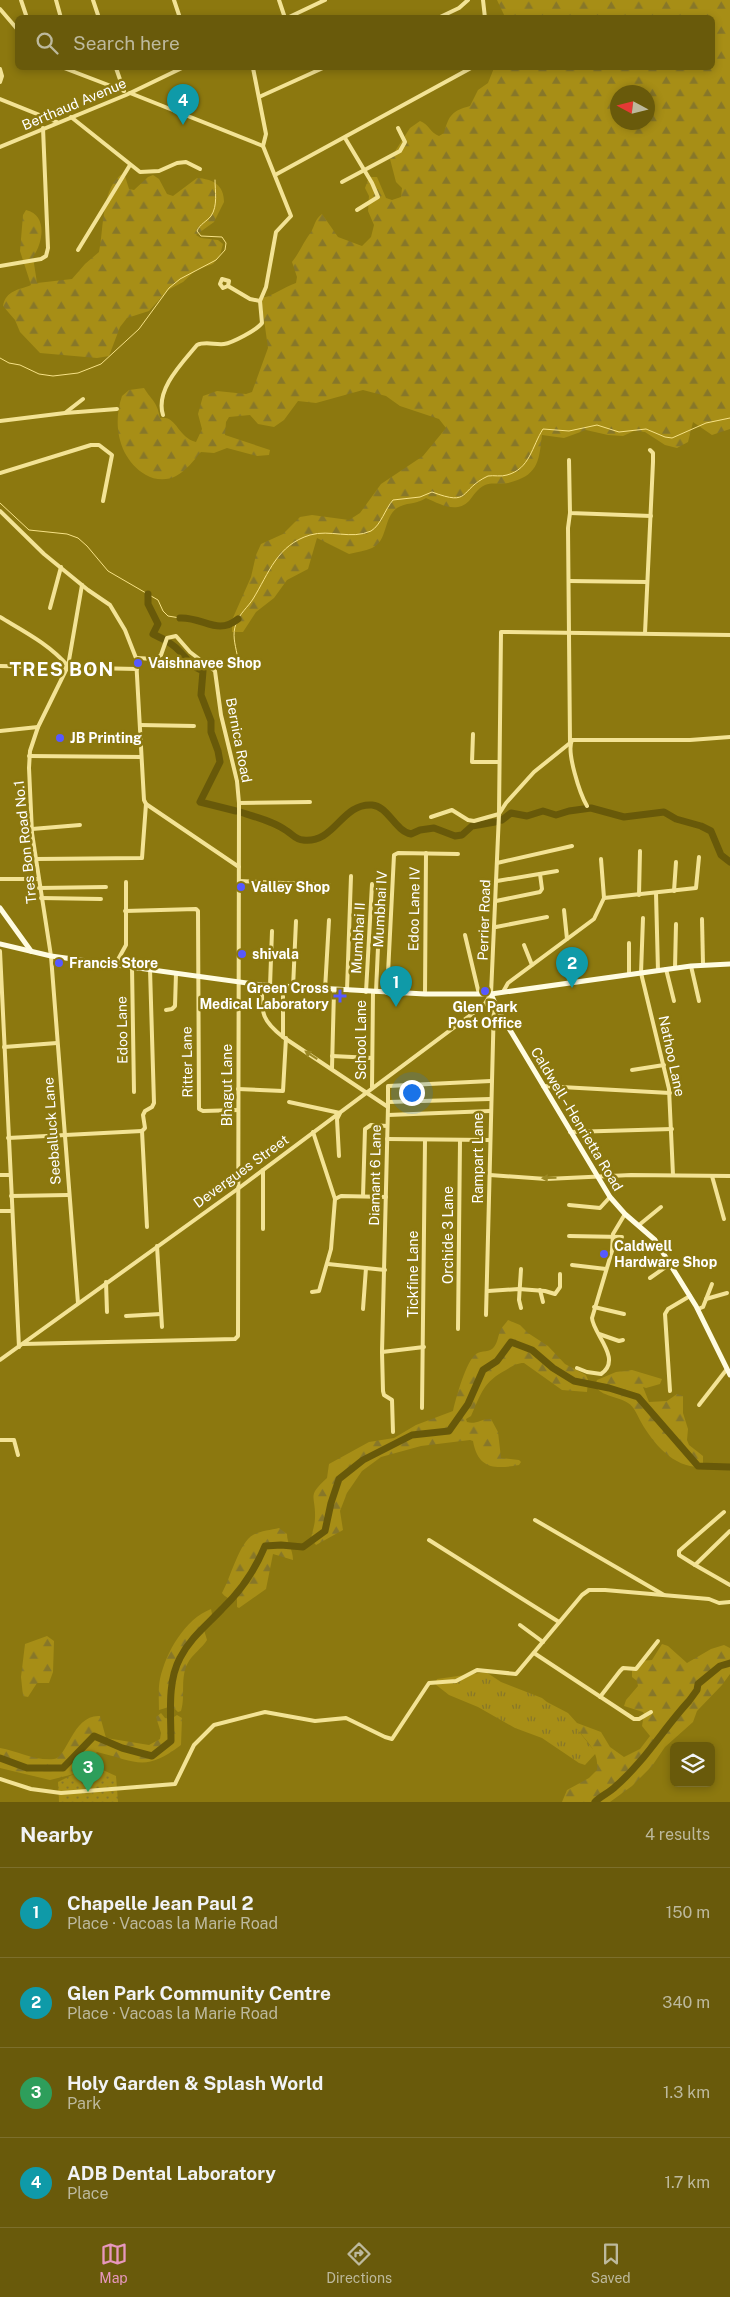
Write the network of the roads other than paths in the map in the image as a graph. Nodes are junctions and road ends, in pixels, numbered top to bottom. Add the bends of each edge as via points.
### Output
1 (21, 0) edge
2 (56, 0) edge
3 (93, 0) edge
4 (174, 0) edge
5 (279, 0) edge
6 (325, 0) edge
7 (468, 0) edge
8 (483, 0) edge
9 (0, 9) edge
10 (26, 15) edge
11 (60, 15) edge
12 (98, 15) edge
13 (179, 15) edge
14 (285, 15) edge
15 (292, 15) edge
16 (444, 15) edge
17 (485, 15) edge
18 (15, 26) edge
19 (0, 69) edge
20 (69, 70) edge
21 (117, 70) edge
22 (178, 70) edge
23 (253, 70) edge
24 (319, 70) edge
25 (468, 70) edge
26 (0, 82) edge
27 (127, 93) junction
28 (259, 97) junction
29 (0, 99) edge
30 (71, 117) junction
31 (57, 122) junction
32 (43, 128) junction
33 (398, 128) dead end
34 (345, 138) junction
35 (263, 146) junction
36 (0, 147) edge
37 (130, 165) junction
38 (200, 169) dead end
39 (364, 169) junction
40 (275, 175) junction
41 (342, 182) dead end
42 (357, 210) dead end
43 (78, 250) dead end
44 (0, 266) edge
45 (228, 286) dead end
46 (260, 301) junction
47 (83, 399) dead end
48 (117, 409) dead end
49 (64, 413) junction
50 (163, 415) dead end
51 (0, 421) edge
52 (650, 450) dead end
53 (569, 460) dead end
54 (0, 473) edge
55 (103, 501) dead end
56 (0, 510) edge
57 (570, 513) junction
58 (651, 516) junction
59 (61, 568) junction
60 (569, 581) junction
61 (647, 582) junction
62 (82, 585) junction
63 (50, 608) dead end
64 (0, 618) edge
65 (570, 632) junction
66 (645, 633) junction
67 (730, 635) edge
68 (136, 658) junction
69 (0, 666) edge
70 (68, 666) junction
71 (136, 669) junction
72 (140, 725) junction
73 (194, 726) dead end
74 (38, 727) junction
75 (0, 731) edge
76 (473, 734) dead end
77 (730, 737) edge
78 (570, 743) junction
79 (29, 756) junction
80 (141, 757) junction
81 (498, 762) junction
82 (238, 802) junction
83 (310, 802) dead end
84 (146, 804) junction
85 (587, 806) dead end
86 (499, 814) junction
87 (431, 817) dead end
88 (80, 824) dead end
89 (32, 829) junction
90 (572, 846) dead end
91 (640, 851) dead end
92 (426, 853) junction
93 (458, 854) dead end
94 (699, 857) dead end
95 (36, 859) junction
96 (601, 859) dead end
97 (676, 862) dead end
98 (497, 863) junction
99 (239, 867) junction
100 (557, 871) dead end
101 (540, 874) junction
102 (351, 876) dead end
103 (38, 878) junction
104 (0, 879) edge
105 (239, 881) junction
106 (497, 881) junction
107 (126, 882) dead end
108 (372, 884) dead end
109 (329, 885) dead end
110 (106, 887) dead end
111 (39, 888) junction
112 (674, 891) junction
113 (656, 893) junction
114 (639, 894) junction
115 (41, 898) junction
116 (604, 898) junction
117 (101, 899) dead end
118 (496, 901) junction
119 (0, 908) edge
120 (564, 910) dead end
121 (125, 911) junction
122 (547, 917) dead end
123 (643, 918) dead end
124 (702, 919) dead end
125 (329, 920) dead end
126 (296, 921) dead end
127 (676, 924) dead end
128 (379, 925) dead end
129 (496, 927) junction
130 (272, 930) dead end
131 (465, 935) dead end
132 (567, 939) junction
133 (629, 943) dead end
134 (0, 944) edge
135 (524, 945) dead end
136 (31, 951) junction
137 (0, 952) edge
138 (51, 956) junction
139 (703, 964) junction
140 (730, 964) edge
141 (115, 965) junction
142 (532, 965) junction
143 (691, 966) junction
144 (132, 967) junction
145 (675, 968) junction
146 (150, 969) junction
147 (666, 969) junction
148 (658, 971) junction
149 (176, 973) junction
150 (641, 973) junction
151 (628, 975) junction
152 (197, 976) junction
153 (238, 981) junction
154 (262, 985) junction
155 (270, 986) junction
156 (283, 987) junction
157 (293, 988) junction
158 (324, 990) junction
159 (334, 990) junction
160 (347, 990) junction
161 (366, 992) junction
162 (374, 992) junction
163 (504, 992) junction
164 (387, 993) junction
165 (425, 994) junction
166 (479, 994) junction
167 (492, 994) junction
168 (494, 1001) junction
169 (674, 1001) dead end
170 (699, 1001) dead end
171 (166, 1010) dead end
172 (285, 1037) junction
173 (2, 1039) edge
174 (58, 1043) junction
175 (4, 1047) junction
176 (332, 1056) junction
177 (372, 1058) junction
178 (664, 1066) junction
179 (332, 1068) junction
180 (632, 1070) dead end
181 (388, 1076) junction
182 (491, 1082) junction
183 (388, 1086) junction
184 (543, 1086) junction
185 (372, 1087) junction
186 (238, 1089) junction
187 (134, 1092) dead end
188 (366, 1092) junction
189 (670, 1093) junction
190 (490, 1098) junction
191 (0, 1102) edge
192 (6, 1102) junction
193 (289, 1102) dead end
194 (388, 1104) junction
195 (238, 1110) junction
196 (490, 1111) junction
197 (340, 1112) junction
198 (388, 1115) junction
199 (387, 1126) junction
200 (672, 1129) junction
201 (142, 1131) junction
202 (313, 1132) junction
203 (570, 1132) junction
204 (64, 1136) junction
205 (8, 1138) junction
206 (387, 1139) junction
207 (489, 1140) junction
208 (425, 1141) junction
209 (460, 1141) junction
210 (339, 1156) dead end
211 (263, 1170) junction
212 (9, 1175) junction
213 (490, 1175) junction
214 (672, 1175) junction
215 (0, 1176) edge
216 (597, 1176) junction
217 (712, 1176) junction
218 (730, 1176) edge
219 (239, 1188) junction
220 (68, 1195) junction
221 (10, 1196) junction
222 (363, 1196) junction
223 (386, 1197) junction
224 (610, 1197) junction
225 (335, 1199) junction
226 (569, 1205) dead end
227 (661, 1206) dead end
228 (0, 1211) edge
229 (11, 1211) junction
230 (625, 1214) junction
231 (724, 1219) dead end
232 (639, 1225) junction
233 (147, 1227) dead end
234 (263, 1230) dead end
235 (569, 1236) dead end
236 (612, 1237) junction
237 (622, 1238) dead end
238 (158, 1246) junction
239 (328, 1264) junction
240 (670, 1264) junction
241 (572, 1265) dead end
242 (366, 1268) junction
243 (521, 1268) dead end
244 (606, 1269) junction
245 (385, 1270) junction
246 (560, 1274) dead end
247 (650, 1278) dead end
248 (106, 1282) junction
249 (712, 1284) dead end
250 (520, 1289) junction
251 (540, 1290) junction
252 (488, 1291) junction
253 (312, 1292) dead end
254 (727, 1293) dead end
255 (690, 1296) junction
256 (706, 1299) junction
257 (543, 1302) dead end
258 (78, 1303) junction
259 (594, 1307) junction
260 (521, 1308) dead end
261 (363, 1309) dead end
262 (698, 1310) junction
263 (107, 1312) dead end
264 (161, 1314) junction
265 (624, 1314) dead end
266 (486, 1315) dead end
267 (126, 1316) dead end
268 (162, 1327) dead end
269 (458, 1330) dead end
270 (599, 1334) junction
271 (623, 1340) dead end
272 (21, 1346) junction
273 (424, 1347) junction
274 (382, 1352) junction
275 (0, 1360) edge
276 (576, 1368) dead end
277 (727, 1369) junction
278 (730, 1375) edge
279 (670, 1392) dead end
280 (699, 1405) dead end
281 (422, 1408) dead end
282 (392, 1432) dead end
283 (0, 1440) edge
284 (18, 1455) dead end
285 (724, 1512) dead end
286 (535, 1520) dead end
287 (730, 1531) edge
288 (429, 1540) dead end
289 (696, 1565) junction
290 (730, 1586) edge
291 (666, 1596) junction
292 (730, 1602) edge
293 (560, 1622) junction
294 (520, 1625) dead end
295 (658, 1641) dead end
296 (543, 1642) junction
297 (534, 1653) junction
298 (600, 1697) junction
299 (651, 1712) dead end
300 (0, 1779) edge

1 - 10 street
2 - 11 street
3 - 12 street
4 - 13 street
5 - 14 street
6 - 15 street
7 - 16 street
8 - 17 street
9 - 18 street
19 - 26 street
20 - 27 street
21 - 27 street
22 - 27 street, Berthaud Avenue
23 - 28 street
24 - 28 street
25 - 34 street
27 - 30 street, Berthaud Avenue
27 - 35 street
28 - 35 street via 266,134
29 - 31 street
30 - 31 street, Berthaud Avenue
30 - 37 street
31 - 32 street, Berthaud Avenue
32 - 36 street, Berthaud Avenue
32 - 44 street via 46,256
33 - 39 street via 405,142 403,148
34 - 39 street
34 - 40 street
35 - 40 street
37 - 38 street via 140,172 160,172 186,162
37 - 43 street
39 - 41 street
39 - 42 street via 378,197
40 - 46 street via 291,216 276,232 266,287
45 - 46 street
46 - 50 street via 262,323 257,328 226,344 197,345 169,383 160,405
47 - 49 street
48 - 49 street
49 - 51 street
52 - 58 street via 653,453
53 - 57 street
54 - 55 street via 99,445 112,455
56 - 59 street
57 - 58 street
57 - 60 street
58 - 61 street
59 - 62 street
59 - 63 street
60 - 61 street
60 - 65 street
61 - 66 street
62 - 68 street via 110,605
62 - 70 street, Tres Bon Road No.1
64 - 70 street via 42,641
65 - 66 street
65 - 78 street
65 - 81 street, Perrier Road via 501,632
66 - 67 street
68 - 71 street
68 - 82 street, Bernica Road via 156,659 161,655 167,638 176,636 190,652 215,670 237,781
69 - 70 street
70 - 71 street
70 - 74 street, Tres Bon Road No.1
71 - 72 street
72 - 73 street
72 - 80 street
74 - 75 street
74 - 79 street, Tres Bon Road No.1
76 - 81 street via 472,762
77 - 78 street via 580,739
78 - 85 street via 574,771
78 - 86 street via 534,772
79 - 80 street
79 - 89 street, Tres Bon Road No.1
80 - 84 street
81 - 86 street, Perrier Road
82 - 83 street
82 - 99 street, Bernica Road
84 - 95 street via 142,858
84 - 99 street
86 - 87 street via 474,821 452,810
86 - 98 street, Perrier Road
88 - 89 street
89 - 95 street, Tres Bon Road No.1
90 - 98 street
91 - 114 street
92 - 93 street
92 - 164 street, Mumbhai IV via 394,854
92 - 165 street, Edoo Lane IV
94 - 112 street via 698,886
95 - 103 street, Tres Bon Road No.1
96 - 116 street
97 - 112 street
98 - 106 street, Perrier Road
99 - 105 street, Bernica Road
100 - 101 street
101 - 106 street
101 - 118 street via 540,892
102 - 160 street
103 - 104 street
103 - 111 street, Tres Bon Road No.1
105 - 109 street
105 - 153 street, Bernica Road
106 - 118 street, Perrier Road
107 - 121 street
108 - 161 street, Mumbhai II
110 - 111 street
111 - 115 street, Tres Bon Road No.1
112 - 113 street
113 - 114 street
113 - 148 street
114 - 116 street
115 - 117 street
115 - 138 street, Tres Bon Road No.1
116 - 132 street via 594,919
118 - 129 street, Perrier Road
119 - 136 main road
120 - 132 street
121 - 141 street via 126,945
121 - 152 street via 197,910
122 - 129 street
123 - 150 street, Nathoo Lane
124 - 139 street
125 - 158 street
126 - 157 street
127 - 145 street
128 - 162 street, School Lane
129 - 167 street, Perrier Road
130 - 155 street
131 - 166 street
132 - 142 street
133 - 151 street
134 - 136 main road
135 - 142 street
136 - 138 main road
137 - 173 street
138 - 141 main road
138 - 174 street, Seeballuck Lane
139 - 140 main road
139 - 143 main road
141 - 144 main road
142 - 163 street via 508,983
143 - 145 main road
143 - 170 street
144 - 146 main road
144 - 187 street, Edoo Lane
145 - 147 main road
146 - 149 main road
146 - 201 street via 154,1103 143,1113 145,1128
147 - 148 main road
147 - 169 street
148 - 150 main road
149 - 152 main road
149 - 171 street via 174,1006 172,1010
150 - 151 main road
150 - 178 street, Nathoo Lane
151 - 163 main road
152 - 153 main road
152 - 195 street, Ritter Lane via 199,1109
153 - 154 main road
153 - 186 street, Bhagut Lane
154 - 155 main road
154 - 172 street, Diamant 6 Lane via 262,1014 267,1024
155 - 156 main road
156 - 157 main road
156 - 172 street
157 - 158 main road
158 - 159 main road
159 - 160 main road
159 - 176 street
160 - 161 main road
161 - 162 main road
162 - 164 main road
162 - 177 street, School Lane
163 - 167 main road
164 - 165 main road
165 - 166 main road
166 - 167 main road
167 - 168 main road, Caldwell – Henrietta Road
167 - 181 street, Devergues Street via 484,1005
168 - 182 street, Rampart Lane
168 - 184 main road, Caldwell – Henrietta Road
179 -> 172 street, Diamant 6 Lane
172 - 186 street via 283,1091
173 - 175 street
174 - 175 street
174 - 204 street, Seeballuck Lane
175 - 192 street
176 - 177 street
176 - 179 street
177 - 185 street, School Lane
178 - 180 street
178 - 189 street, Nathoo Lane
179 - 188 street, Diamant 6 Lane
181 - 183 street
181 - 185 street, Devergues Street
182 - 183 street
182 - 190 street, Rampart Lane
183 - 194 street
184 - 189 street
184 - 203 main road, Caldwell – Henrietta Road
185 - 188 street, Devergues Street
186 - 195 street, Bhagut Lane
188 - 194 street, Diamant 6 Lane
188 - 197 street, Devergues Street
189 - 200 street, Nathoo Lane
190 - 194 street
190 - 196 street, Rampart Lane
191 - 192 street
192 - 205 street
193 - 197 street
194 - 198 street, Diamant 6 Lane
195 - 219 street, Bhagut Lane
196 - 198 street
196 - 207 street, Rampart Lane
197 - 202 street, Devergues Street
197 - 210 street via 337,1119
198 - 199 street, Diamant 6 Lane
199 - 206 street, Diamant 6 Lane
199 - 222 street via 370,1125 365,1129
200 - 203 street
200 - 214 street, Nathoo Lane
201 - 204 street
201 - 233 street
202 - 211 street, Devergues Street
202 - 225 street
203 - 216 main road, Caldwell – Henrietta Road
204 - 205 street
204 - 220 street, Seeballuck Lane
205 - 212 street
206 - 208 street
206 - 223 street, Diamant 6 Lane
207 - 209 street
207 - 213 street, Rampart Lane
208 - 209 street
208 - 273 street, Tickfine Lane
209 - 269 street, Orchide 3 Lane
211 - 219 street, Devergues Street
211 - 234 street
212 - 215 street
212 - 221 street
216 -> 213 street
213 - 252 street, Rampart Lane
214 - 216 street
214 - 217 street
216 - 224 main road, Caldwell – Henrietta Road
217 - 218 street
217 - 231 street
219 - 238 street, Devergues Street
219 - 272 street, Bhagut Lane via 237,1338
220 - 221 street
220 - 258 street, Seeballuck Lane
221 - 229 street
222 - 223 street
222 - 225 street via 339,1196
223 - 245 street, Diamant 6 Lane
224 - 226 street via 600,1208
224 - 230 main road, Caldwell – Henrietta Road
225 - 239 street
227 - 232 street
228 - 229 street
229 - 272 street
230 - 232 main road, Caldwell – Henrietta Road
230 - 236 street
232 - 240 main road, Caldwell – Henrietta Road via 655,1240
235 - 236 street
236 - 237 street
236 - 244 street via 612,1251
238 - 248 street, Devergues Street
238 - 264 street
239 - 242 street
239 - 253 street via 319,1291
240 - 247 street
240 - 255 main road, Caldwell – Henrietta Road
241 - 244 street
242 - 245 street
242 - 261 street
243 - 250 street
244 - 259 street
245 - 274 street, Diamant 6 Lane
246 - 251 street via 558,1292 553,1294
248 - 258 street, Devergues Street
248 - 263 street
249 - 256 street
250 - 251 street
250 - 252 street
250 - 260 street
251 - 257 street
252 - 266 street, Rampart Lane
254 - 256 street
255 - 262 main road, Caldwell – Henrietta Road
255 - 279 street via 668,1309 666,1314
256 - 262 street
258 - 272 street, Devergues Street
259 - 265 street
259 - 270 street via 592,1322
262 - 277 main road, Caldwell – Henrietta Road
264 - 267 street
264 - 268 street
270 - 271 street
270 - 276 street via 607,1350 608,1363 604,1372 593,1373
272 - 275 street, Devergues Street
273 - 274 street
273 - 281 street, Tickfine Lane
274 - 282 street, Diamant 6 Lane via 383,1391 392,1400
277 - 278 main road, Caldwell – Henrietta Road
277 - 280 street
283 - 284 street via 14,1440
285 - 289 street via 679,1551 679,1555
286 - 291 street
287 - 289 street
288 - 293 street
289 - 290 street
291 - 292 street
291 - 293 street via 588,1590
293 - 296 street
294 - 296 street
295 - 298 street via 636,1669 623,1668
296 - 297 street
297 - 298 street
297 - 300 street via 516,1674 477,1670 456,1681 429,1683 392,1738 346,1718 315,1721 265,1712 214,1725 194,1745 175,1784 61,1793 31,1789
298 - 299 street via 634,1719

